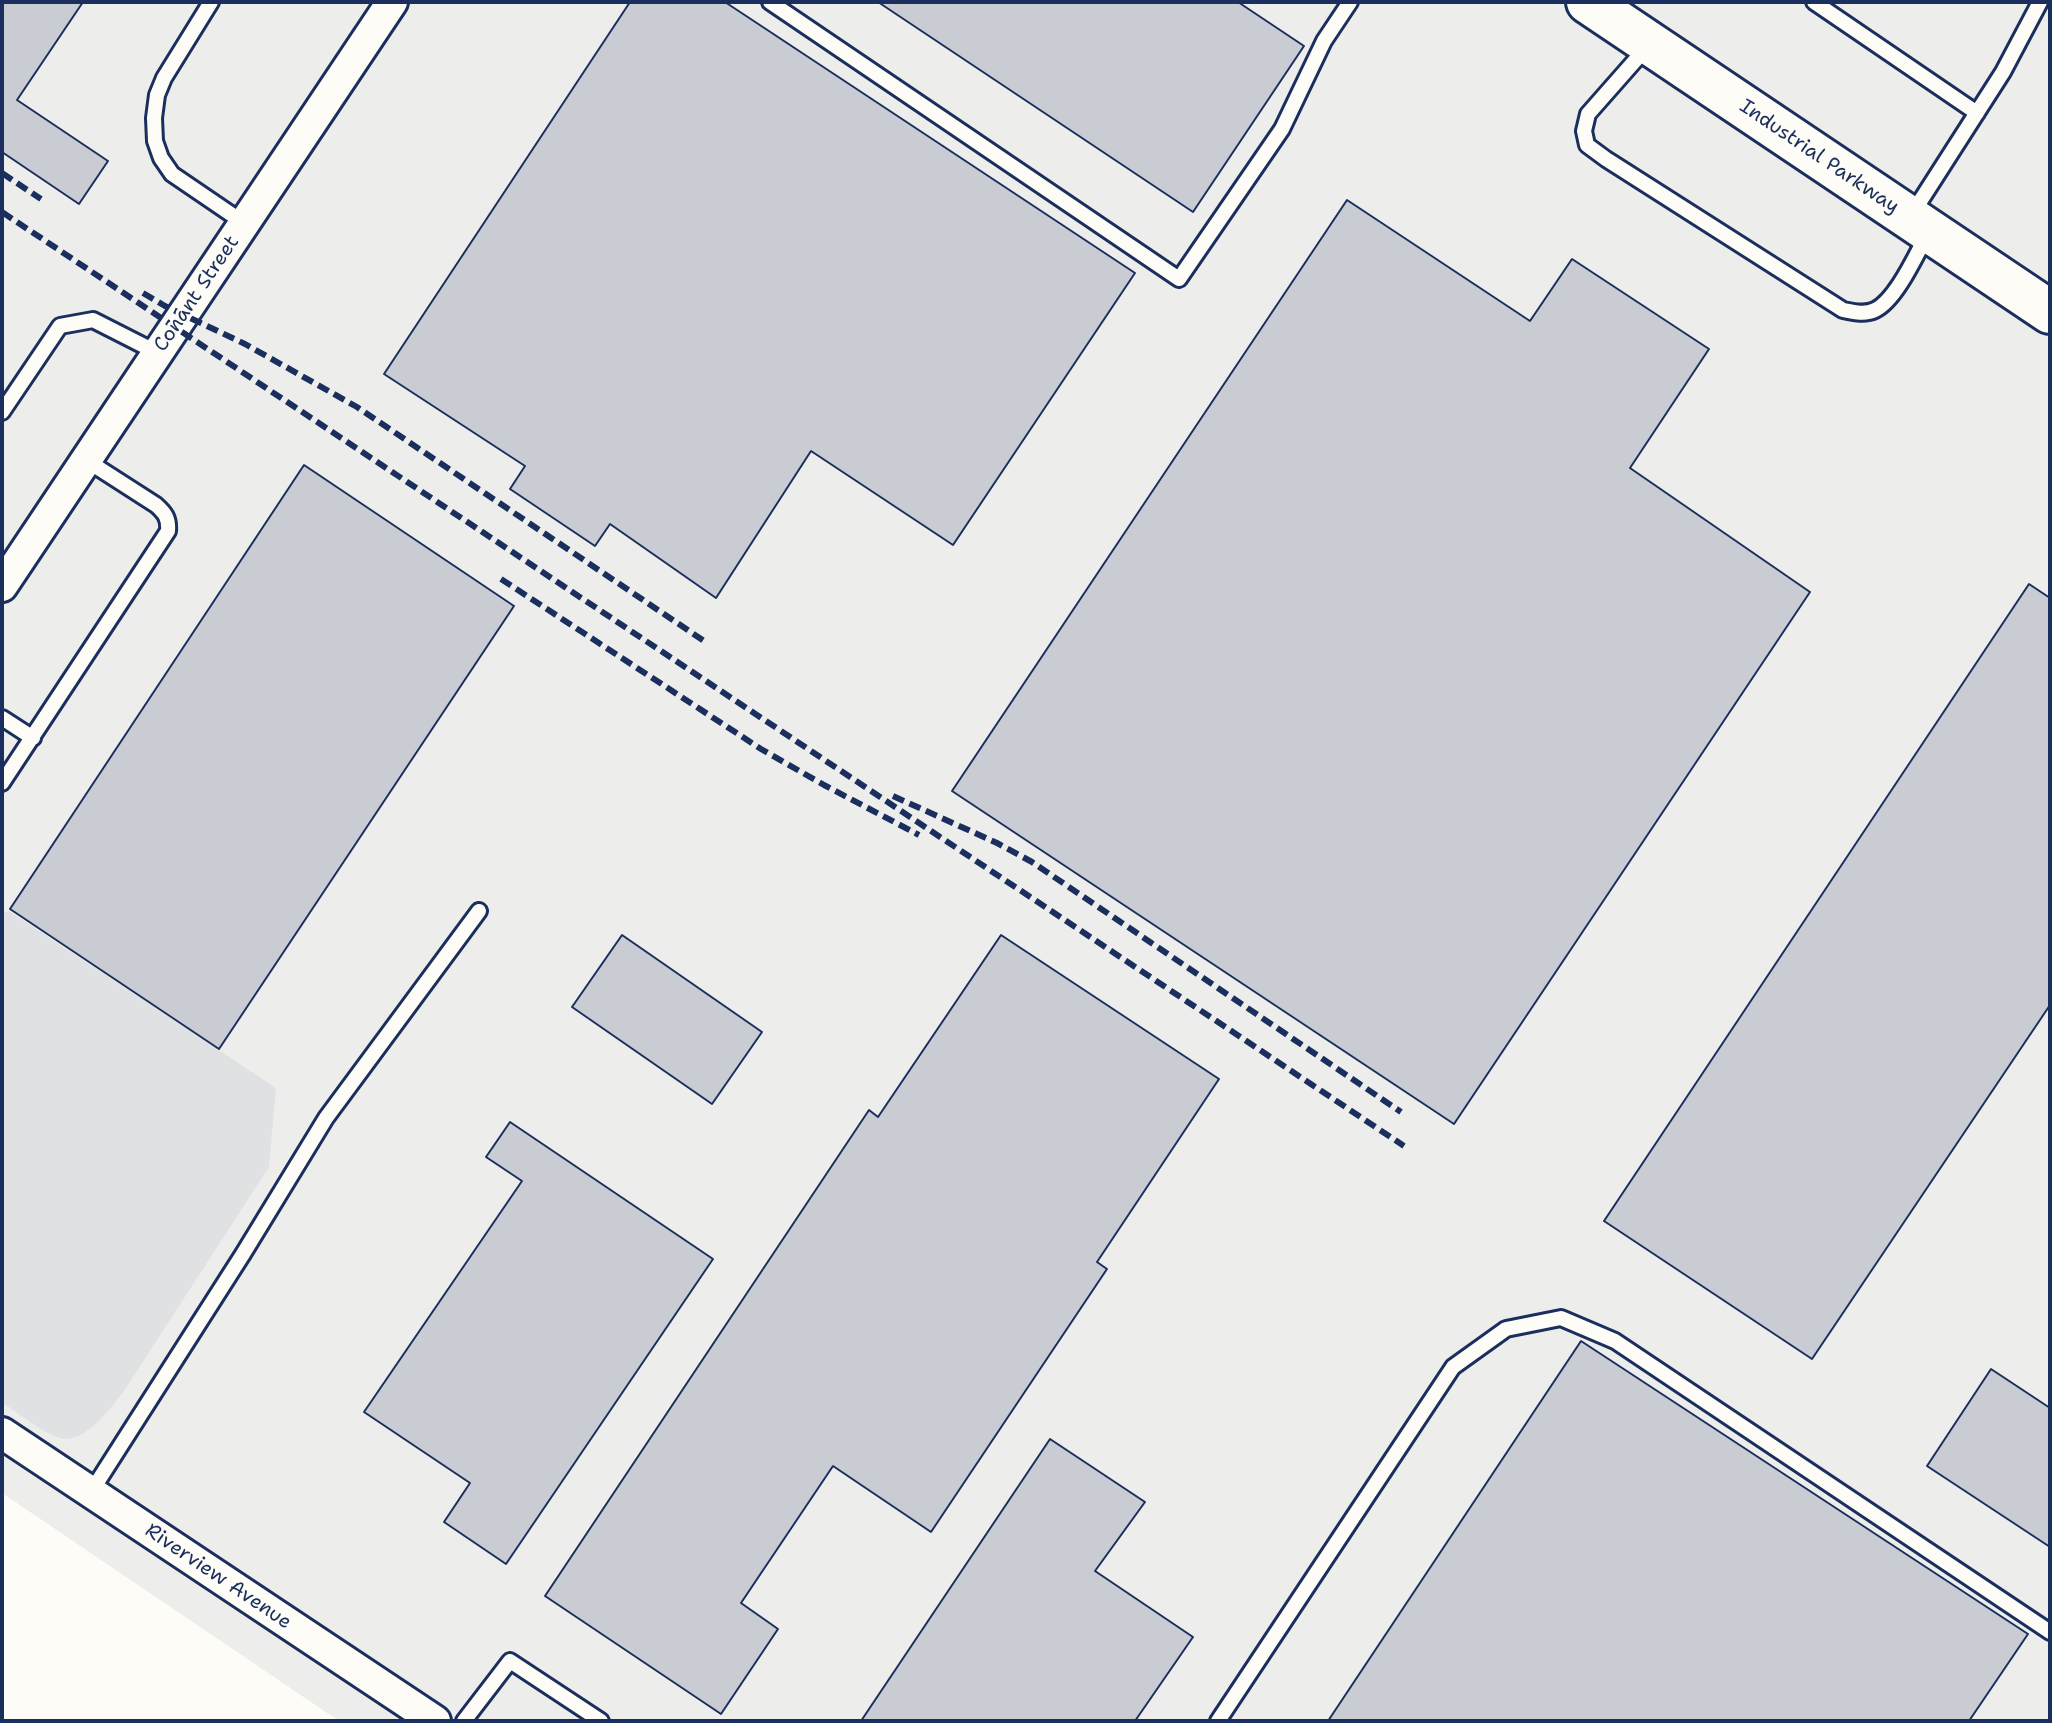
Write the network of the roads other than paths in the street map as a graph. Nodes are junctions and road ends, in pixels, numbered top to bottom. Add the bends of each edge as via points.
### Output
1 (211, 2) edge
2 (770, 2) edge
3 (1350, 2) edge
4 (1588, 2) edge
5 (1814, 2) edge
6 (2040, 2) edge
7 (386, 4) edge
8 (1650, 44) junction
9 (1977, 113) junction
10 (244, 223) junction
11 (1919, 225) junction
12 (2050, 312) edge
13 (158, 353) junction
14 (2, 412) edge
15 (86, 460) junction
16 (2, 586) edge
17 (2, 718) edge
18 (33, 738) junction
19 (2, 783) edge
20 (479, 911) dead end
21 (2, 1433) edge
22 (91, 1492) junction
23 (2050, 1632) edge
24 (435, 1721) edge
25 (464, 1721) edge
26 (601, 1721) edge
27 (1218, 1721) edge

1 - 10 lane via 157,95 155,141 172,174
2 - 3 lane via 1179,279 1282,129 1324,41
4 - 8 street, Industrial Parkway
5 - 9 lane
6 - 9 lane
7 - 10 street, Conant Street
8 - 11 street, Industrial Parkway
8 - 11 lane via 1588,114 1587,145 1606,159 1843,310 1876,310 1895,292
9 - 11 lane
10 - 13 street, Conant Street
11 - 12 street, Industrial Parkway
13 - 14 lane via 93,320 60,326
13 - 15 street, Conant Street
15 - 16 street, Conant Street
15 - 18 lane via 156,505 166,514 168,531
17 - 18 lane
18 - 19 lane
20 - 22 lane via 326,1118
21 - 22 street, Riverview Avenue
22 - 24 street, Riverview Avenue
23 - 27 lane via 1615,1341 1561,1318 1506,1329 1453,1367
25 - 26 lane via 510,1661

